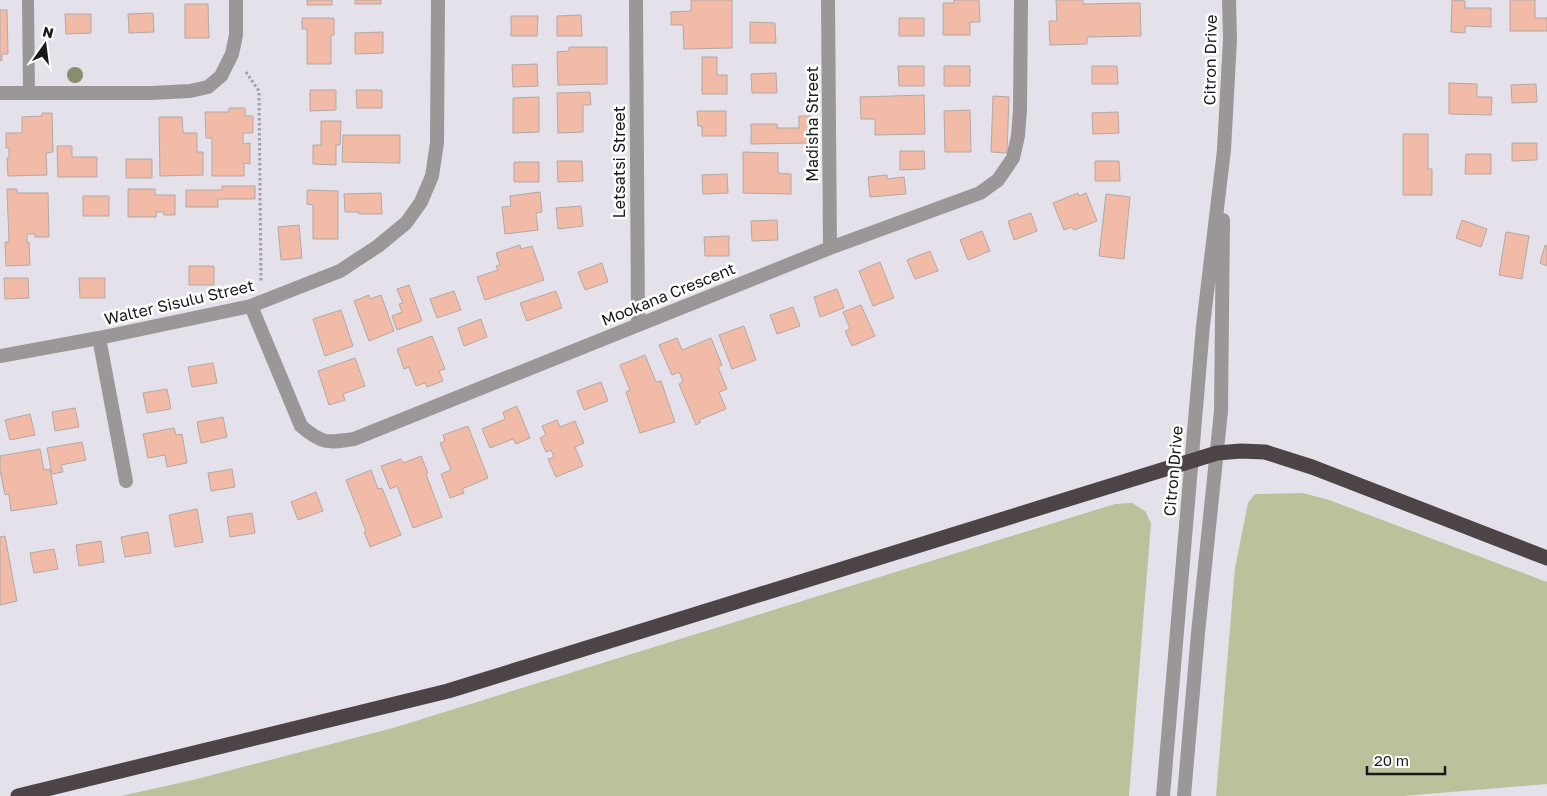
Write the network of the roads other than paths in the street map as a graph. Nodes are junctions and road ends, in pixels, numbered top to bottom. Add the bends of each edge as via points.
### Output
1 (28, 0) edge
2 (236, 0) edge
3 (438, 0) edge
4 (636, 0) edge
5 (828, 0) edge
6 (1021, 0) edge
7 (1228, 0) edge
8 (0, 93) edge
9 (29, 93) junction
10 (1224, 150) junction
11 (830, 248) junction
12 (256, 304) junction
13 (638, 325) junction
14 (99, 338) junction
15 (0, 356) edge
16 (1217, 453) junction
17 (1192, 460) junction
18 (126, 482) dead end
19 (1547, 558) edge
20 (18, 796) edge
21 (1163, 796) edge
22 (1184, 796) edge

1 - 9 lane
2 - 9 street via 236,35 232,54 221,76 208,87 190,91
3 - 12 street, Walter Sisulu Street via 437,144 432,176 421,202 406,222 385,240 340,271
4 - 13 street, Letsatsi Street
5 - 11 street, Madisha Street
6 - 11 street, Mookana Crescent via 1018,136 1012,158 998,180 980,193
7 - 10 street, Citron Drive via 1230,48
8 - 9 street
10 - 16 street, Citron Drive via 1221,411
10 - 17 street, Citron Drive via 1203,326
11 - 13 street, Mookana Crescent
12 - 13 street, Mookana Crescent via 301,426 315,438 331,442 354,439
12 - 14 street, Walter Sisulu Street
14 - 15 street, Walter Sisulu Street
14 - 18 street, Walter Sisulu Street
16 - 17 highway
16 - 19 highway via 1265,452
16 - 22 street, Citron Drive
17 - 20 highway via 448,691
17 - 21 street, Citron Drive

